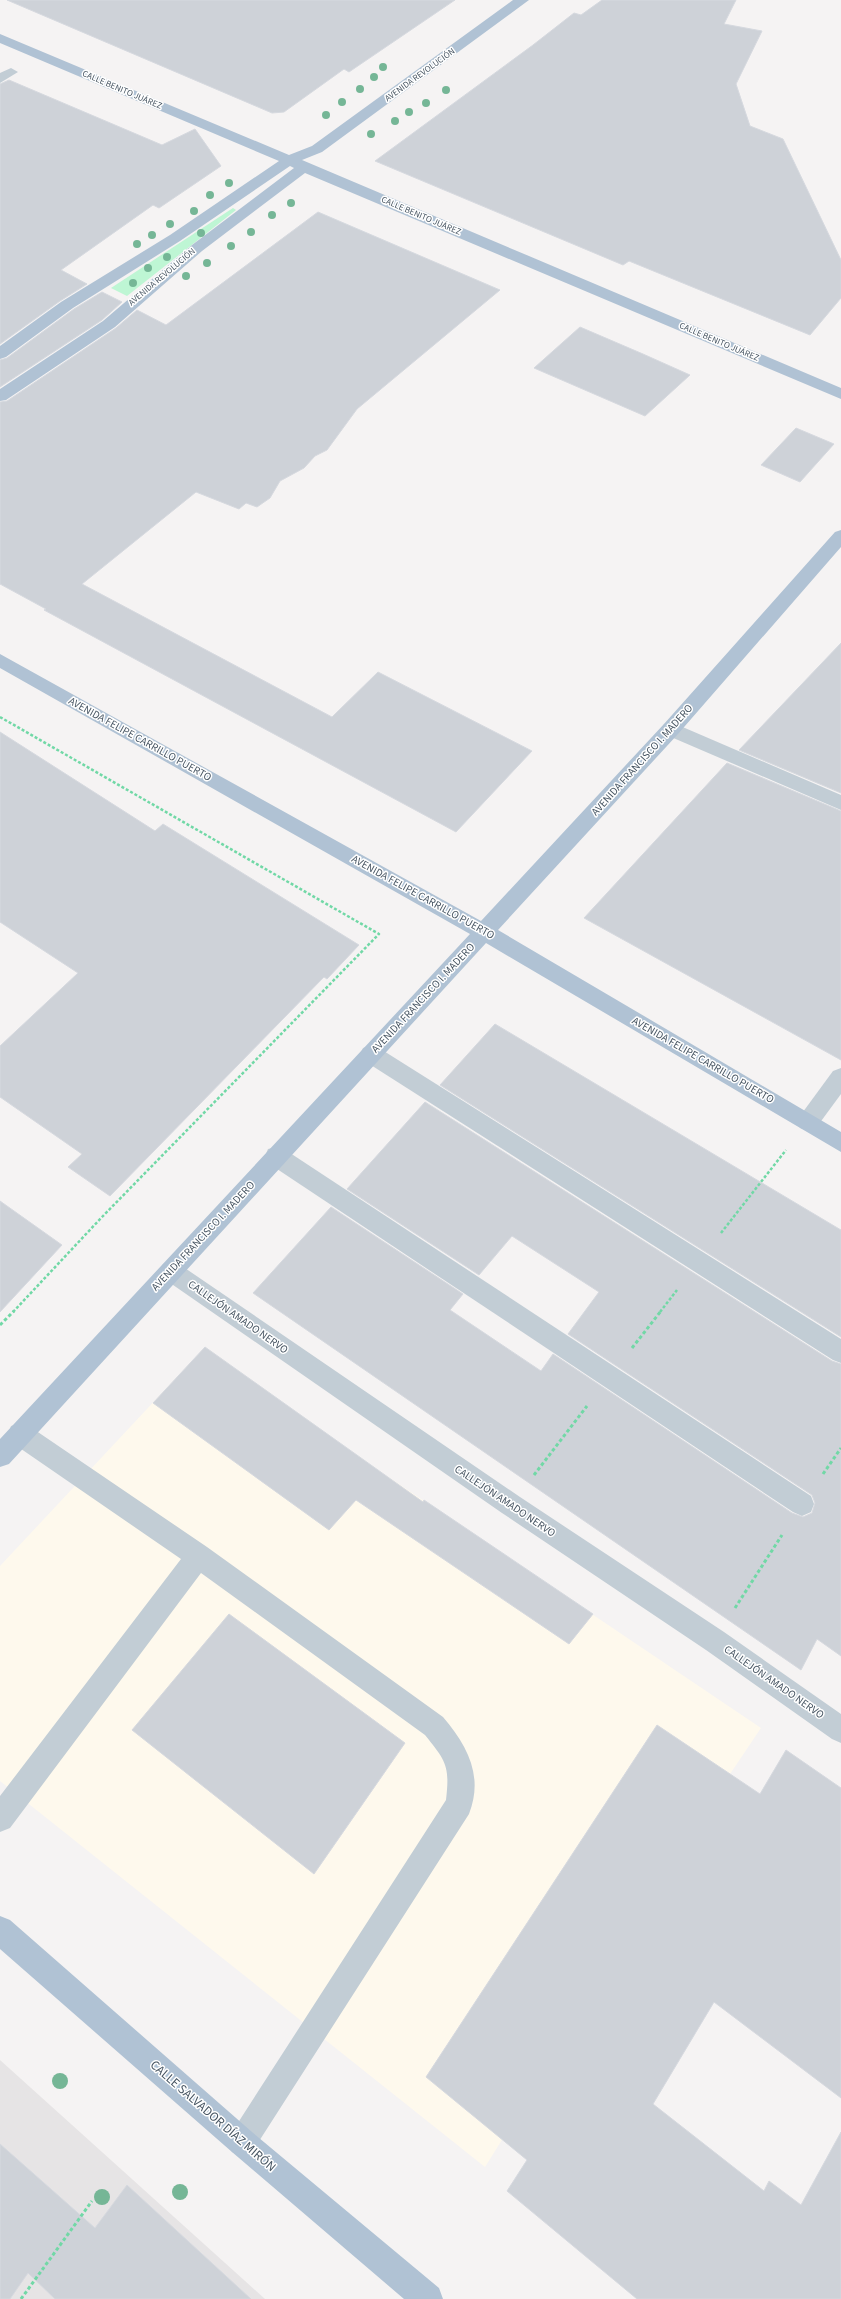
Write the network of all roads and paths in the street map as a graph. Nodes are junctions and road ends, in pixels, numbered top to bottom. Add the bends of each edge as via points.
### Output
1 (522, 0) edge
2 (0, 38) edge
3 (317, 149) junction
4 (290, 160) junction
5 (304, 167) junction
6 (0, 354) edge
7 (841, 394) edge
8 (0, 396) edge
9 (841, 536) edge
10 (0, 660) edge
11 (0, 717) edge
12 (671, 729) junction
13 (841, 802) edge
14 (484, 932) junction
15 (371, 1054) junction
16 (841, 1077) edge
17 (808, 1122) junction
18 (841, 1142) edge
19 (276, 1156) junction
20 (698, 1263) junction
21 (171, 1271) junction
22 (0, 1325) edge
23 (841, 1352) edge
24 (610, 1377) junction
25 (20, 1434) junction
26 (841, 1448) edge
27 (0, 1456) edge
28 (802, 1504) junction
29 (511, 1505) junction
30 (198, 1556) junction
31 (715, 1640) junction
32 (841, 1730) edge
33 (0, 1818) edge
34 (0, 1930) edge
35 (242, 2142) junction
36 (92, 2201) dead end
37 (21, 2299) edge
38 (428, 2299) edge

1 - 3 main road, AVENIDA REVOLUCIÓN
2 - 4 main road, CALLE BENITO JUÁREZ
3 - 4 main road, AVENIDA REVOLUCIÓN
3 - 5 main road, AVENIDA REVOLUCIÓN
4 - 5 main road, CALLE BENITO JUÁREZ
4 - 6 main road, AVENIDA REVOLUCIÓN via 175,238 68,304
5 - 7 main road, CALLE BENITO JUÁREZ
5 - 8 main road, AVENIDA REVOLUCIÓN via 197,248 109,324
9 - 12 main road, AVENIDA FRANCISCO I. MADERO
10 - 14 main road, AVENIDA FELIPE CARRILLO PUERTO
11 - 22 path via 379,934 102,1216
12 - 13 lane
12 - 14 main road, AVENIDA FRANCISCO I. MADERO
14 - 15 main road, AVENIDA FRANCISCO I. MADERO
14 - 17 main road, AVENIDA FELIPE CARRILLO PUERTO
15 - 19 main road, AVENIDA FRANCISCO I. MADERO
15 - 20 lane
16 - 17 lane
17 - 18 main road, AVENIDA FELIPE CARRILLO PUERTO
17 - 20 path
19 - 21 main road, AVENIDA FRANCISCO I. MADERO
19 - 24 lane
20 - 23 lane
20 - 24 path
21 - 25 main road, AVENIDA FRANCISCO I. MADERO
21 - 29 lane, CALLEJÓN AMADO NERVO
24 - 28 lane
24 - 29 path
25 - 27 main road, AVENIDA FRANCISCO I. MADERO
25 - 30 lane
26 - 28 path
28 - 31 path
29 - 31 lane, CALLEJÓN AMADO NERVO
30 - 33 lane
30 - 35 lane via 434,1726 456,1752 463,1775 459,1804
31 - 32 lane, CALLEJÓN AMADO NERVO
34 - 35 main road, CALLE SALVADOR DÍAZ MIRÓN
35 - 38 main road, CALLE SALVADOR DÍAZ MIRÓN
36 - 37 path

